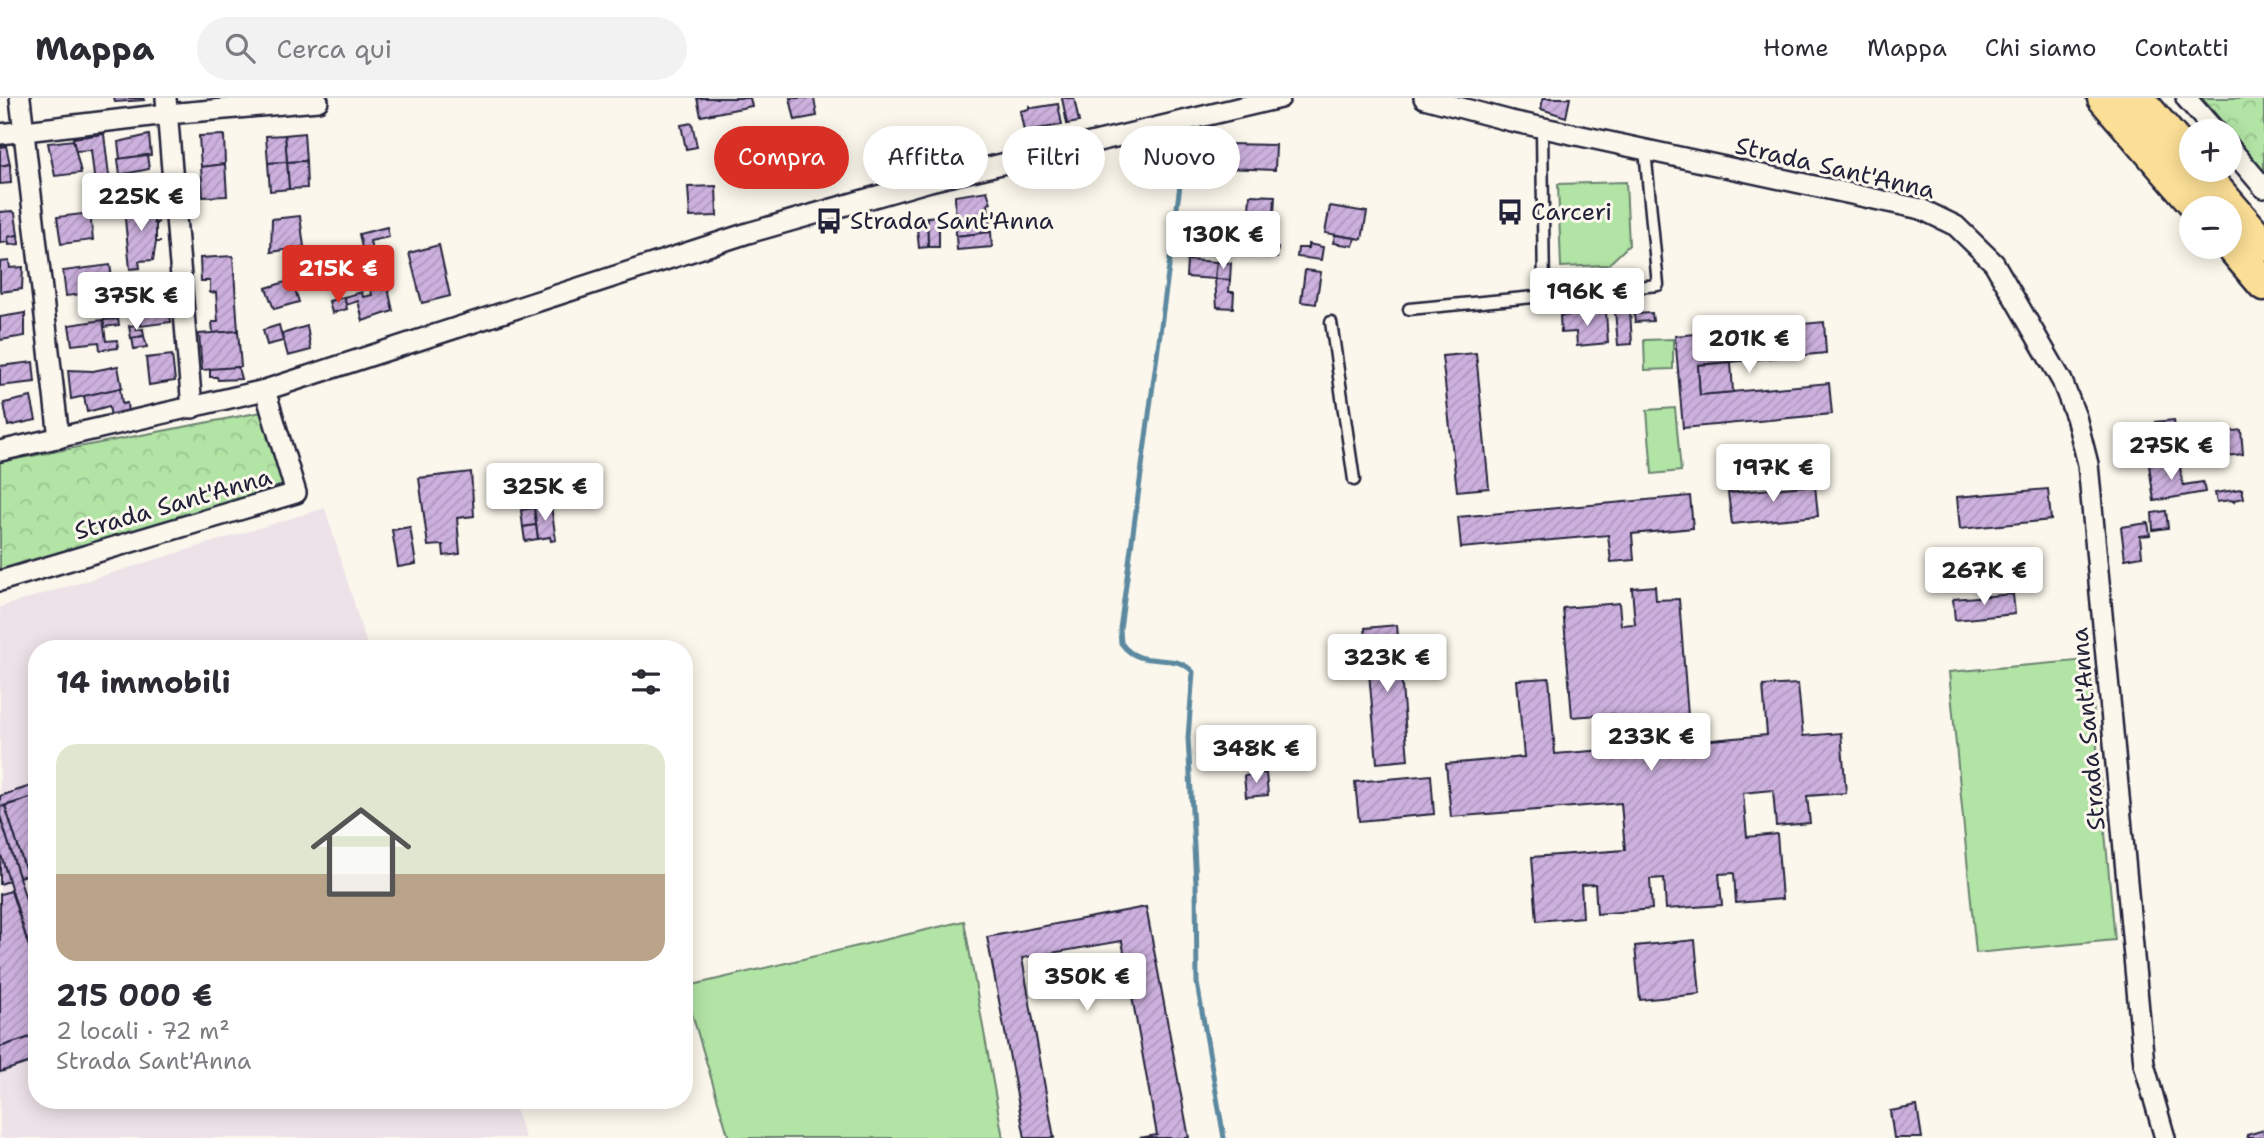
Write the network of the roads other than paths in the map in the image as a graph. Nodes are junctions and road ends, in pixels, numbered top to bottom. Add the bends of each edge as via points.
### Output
1 (20, 98) edge
2 (1280, 98) edge
3 (1424, 98) edge
4 (2104, 98) edge
5 (2137, 98) edge
6 (2186, 98) edge
7 (317, 101) dead end
8 (167, 106) edge
9 (2204, 119) edge
10 (1542, 128) junction
11 (24, 131) junction
12 (0, 134) edge
13 (2179, 146) edge
14 (1645, 150) junction
15 (2242, 162) edge
16 (2209, 182) edge
17 (2264, 188) edge
18 (2189, 196) edge
19 (2264, 245) edge
20 (2242, 258) edge
21 (2264, 284) edge
22 (1544, 296) junction
23 (1409, 309) dead end
24 (1331, 322) dead end
25 (265, 390) junction
26 (192, 408) junction
27 (59, 438) junction
28 (0, 451) edge
29 (1354, 480) dead end
30 (0, 581) edge
31 (2165, 1138) edge

1 - 11 street
2 - 25 street via 930,181 774,225
3 - 10 street, Strada Sant'Anna
4 - 18 highway
5 - 13 highway
6 - 9 street
7 - 8 street
8 - 11 street
8 - 26 street
10 - 14 street, Strada Sant'Anna
10 - 22 lane
11 - 12 street
11 - 27 street
14 - 22 lane via 1658,285
14 - 31 street, Strada Sant'Anna via 1921,209 1956,226 1994,263 2062,381 2077,417 2088,464 2144,1064
15 - 17 street
16 - 19 highway
20 - 21 highway
22 - 23 lane
24 - 29 lane
25 - 26 street
25 - 30 street, Strada Sant'Anna via 296,493
26 - 27 street
27 - 28 street

